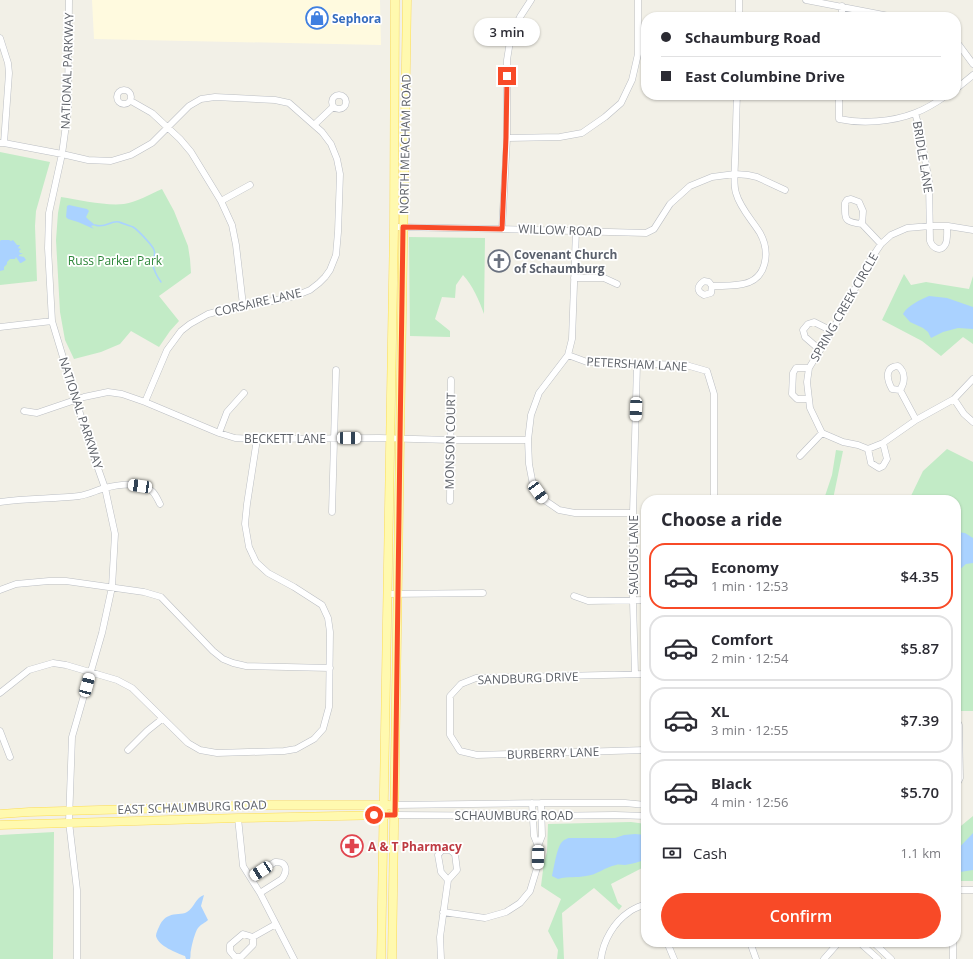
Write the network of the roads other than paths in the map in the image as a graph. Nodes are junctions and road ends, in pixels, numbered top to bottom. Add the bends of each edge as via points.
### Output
1 (69, 0) edge
2 (395, 0) edge
3 (408, 0) edge
4 (531, 0) edge
5 (638, 0) edge
6 (740, 0) edge
7 (806, 0) edge
8 (842, 6) junction
9 (739, 12) edge
10 (842, 12) edge
11 (870, 12) edge
12 (0, 38) edge
13 (961, 48) edge
14 (973, 64) edge
15 (973, 75) edge
16 (961, 85) edge
17 (737, 100) edge
18 (839, 100) edge
19 (939, 100) edge
20 (130, 101) dead end
21 (333, 107) dead end
22 (915, 113) junction
23 (314, 125) junction
24 (168, 127) junction
25 (506, 138) junction
26 (2, 143) edge
27 (62, 154) junction
28 (735, 174) junction
29 (250, 185) dead end
30 (784, 190) dead end
31 (221, 201) junction
32 (862, 224) dead end
33 (930, 226) junction
34 (947, 226) junction
35 (394, 227) junction
36 (403, 227) junction
37 (502, 229) junction
38 (576, 230) junction
39 (973, 230) edge
40 (881, 244) junction
41 (574, 278) junction
42 (617, 284) dead end
43 (712, 286) dead end
44 (242, 305) junction
45 (52, 321) junction
46 (0, 327) edge
47 (832, 332) junction
48 (820, 350) junction
49 (568, 355) junction
50 (637, 364) junction
51 (809, 368) junction
52 (336, 370) dead end
53 (973, 379) edge
54 (451, 380) dead end
55 (900, 390) dead end
56 (244, 393) dead end
57 (809, 399) junction
58 (954, 399) junction
59 (76, 400) junction
60 (145, 402) junction
61 (24, 411) dead end
62 (916, 420) junction
63 (973, 422) edge
64 (219, 433) junction
65 (822, 433) junction
66 (390, 438) junction
67 (256, 439) junction
68 (334, 439) junction
69 (400, 439) junction
70 (450, 440) junction
71 (528, 440) junction
72 (883, 443) junction
73 (868, 449) junction
74 (800, 456) dead end
75 (105, 488) junction
76 (714, 495) edge
77 (450, 501) dead end
78 (0, 502) edge
79 (160, 504) dead end
80 (332, 512) dead end
81 (633, 513) junction
82 (112, 587) junction
83 (0, 590) edge
84 (483, 593) dead end
85 (388, 594) junction
86 (398, 594) junction
87 (574, 596) dead end
88 (641, 600) edge
89 (633, 601) junction
90 (330, 668) junction
91 (90, 672) junction
92 (636, 674) junction
93 (641, 674) edge
94 (0, 693) edge
95 (162, 719) junction
96 (0, 731) edge
97 (128, 750) dead end
98 (641, 750) edge
99 (460, 751) joint
100 (10, 757) dead end
101 (532, 803) junction
102 (541, 803) junction
103 (384, 805) junction
104 (395, 805) junction
105 (641, 805) edge
106 (70, 810) junction
107 (0, 814) edge
108 (383, 815) junction
109 (395, 815) junction
110 (533, 816) junction
111 (542, 816) junction
112 (641, 816) edge
113 (238, 818) junction
114 (70, 822) junction
115 (0, 825) edge
116 (538, 846) junction
117 (251, 878) junction
118 (448, 880) junction
119 (961, 890) edge
120 (973, 890) edge
121 (260, 893) junction
122 (641, 907) edge
123 (443, 912) junction
124 (276, 924) junction
125 (252, 936) dead end
126 (669, 947) edge
127 (752, 947) edge
128 (835, 947) edge
129 (865, 947) edge
130 (878, 947) edge
131 (953, 947) edge
132 (77, 959) edge
133 (294, 959) edge
134 (381, 959) edge
135 (392, 959) edge
136 (441, 959) edge
137 (602, 959) edge
138 (674, 959) edge
139 (756, 959) edge
140 (824, 959) edge
141 (878, 959) edge
142 (890, 959) edge
143 (953, 959) edge

1 - 27 street, NATIONAL PARKWAY via 68,110
2 - 35 main road, NORTH MEACHAM ROAD
3 - 36 main road, NORTH MEACHAM ROAD
4 - 25 street via 511,35 507,60
5 - 25 street via 638,54 632,80 621,103 582,133 560,137
6 - 9 street
7 - 8 street
8 - 10 street
8 - 11 street
12 - 26 street via 9,73
13 - 14 street
15 - 16 street
17 - 28 street
18 - 22 street via 839,119 850,121 868,122
19 - 22 street
20 - 24 street via 152,113
21 - 23 street
22 - 33 street, BRIDLE LANE via 929,182
23 - 24 street, CORSAIRE LANE via 289,103 215,97 201,99 189,106
23 - 44 street, CORSAIRE LANE via 331,144 340,174 336,255 325,277 310,290 272,301
24 - 27 street, CORSAIRE LANE via 152,143 131,155 111,161 88,160
24 - 31 street via 191,152
25 - 37 street
26 - 27 street, CORSAIRE LANE
27 - 45 street, NATIONAL PARKWAY via 50,212 48,248
28 - 30 street via 757,177
28 - 38 street, WILLOW ROAD via 712,177 690,186 670,204 654,229 646,233
28 - 43 street via 736,193 764,242 766,256 762,272 753,281
29 - 31 street
31 - 44 street via 232,226 236,245
32 - 40 street
33 - 34 street, SPRING CREEK CIRCLE
33 - 34 street, BRIDLE LANE via 930,241 934,248 946,244
33 - 40 street, SPRING CREEK CIRCLE via 907,228 891,235
34 - 39 street, SPRING CREEK CIRCLE
35 - 36 street, WILLOW ROAD
35 - 66 main road, NORTH MEACHAM ROAD
36 - 37 street, WILLOW ROAD
36 - 69 main road, NORTH MEACHAM ROAD
37 - 38 street, WILLOW ROAD
38 - 41 street
40 - 47 street, SPRING CREEK CIRCLE
41 - 42 street via 604,278
41 - 49 street via 572,339
44 - 60 street, CORSAIRE LANE via 208,314 181,331 167,350
45 - 46 street
45 - 59 street, NATIONAL PARKWAY
47 - 48 street, SPRING CREEK CIRCLE
47 - 48 street via 814,322 803,330 805,337
48 - 51 street, SPRING CREEK CIRCLE
49 - 50 street, PETERSHAM LANE via 587,362
49 - 71 street via 539,393 531,415
50 - 76 street, PETERSHAM LANE via 686,365 707,371 714,394
50 - 81 street, SAUGUS LANE
51 - 57 street, SPRING CREEK CIRCLE
51 - 57 street via 796,368 793,373 792,394 797,399
52 - 68 street
53 - 58 street
54 - 70 street, MONSON COURT
55 - 62 street
56 - 64 street via 227,412
57 - 65 street, SPRING CREEK CIRCLE via 810,408
58 - 62 street
58 - 63 street
59 - 60 street, BECKETT LANE via 108,392
59 - 61 street, BECKETT LANE via 37,414
59 - 75 street, NATIONAL PARKWAY
60 - 64 street, BECKETT LANE
62 - 72 street
64 - 67 street, BECKETT LANE via 235,438
65 - 73 street
65 - 74 street
66 - 68 street, BECKETT LANE
66 - 69 street, BECKETT LANE
66 - 85 main road, NORTH MEACHAM ROAD
67 - 68 street, BECKETT LANE
67 - 90 street via 245,524 249,547 256,562 268,573 322,605 328,618 330,632
68 - 80 street
69 - 70 street, BECKETT LANE
69 - 86 main road, NORTH MEACHAM ROAD
70 - 71 street, BECKETT LANE
70 - 77 street, MONSON COURT
71 - 81 street via 528,464 533,485 543,499 559,510 575,513
72 - 73 street
72 - 73 street via 887,459 883,466 878,468 871,463
75 - 78 street via 82,496
75 - 79 street via 131,484 148,488 155,493
75 - 82 street, NATIONAL PARKWAY via 115,534
81 - 89 street, SAUGUS LANE
82 - 83 street via 49,581 16,584
82 - 90 street via 161,597 213,651 233,663 246,666
82 - 91 street, NATIONAL PARKWAY
84 - 86 street
85 - 86 street
85 - 103 main road, NORTH MEACHAM ROAD
86 - 104 main road, NORTH MEACHAM ROAD
87 - 89 street via 588,600
88 - 89 street
89 - 92 street, SAUGUS LANE
90 - 95 street via 329,707 323,729 314,740 296,749 217,753 200,750 188,743
91 - 94 street via 53,663 30,670
91 - 95 street via 117,680 132,688
91 - 106 street, NATIONAL PARKWAY via 72,737
92 - 93 street, SANDBURG DRIVE
92 - 99 street, SANDBURG DRIVE via 476,678 461,684 450,696 450,735
95 - 97 street
96 - 100 street
98 - 99 street, BURBERRY LANE via 477,755
101 - 102 street, SCHAUMBURG ROAD
101 - 104 street, SCHAUMBURG ROAD
101 - 110 street
102 - 105 street, SCHAUMBURG ROAD
102 - 111 street
103 - 104 main road, SCHAUMBURG ROAD
103 - 106 main road, EAST SCHAUMBURG ROAD
103 - 108 main road, NORTH MEACHAM ROAD
104 - 109 main road, NORTH MEACHAM ROAD
106 - 107 main road, EAST SCHAUMBURG ROAD
106 - 114 street, NATIONAL PARKWAY
108 - 109 main road, SCHAUMBURG ROAD
108 - 113 main road, EAST SCHAUMBURG ROAD
108 - 134 main road, NORTH MEACHAM ROAD
109 - 110 street, SCHAUMBURG ROAD
109 - 135 main road, NORTH MEACHAM ROAD
110 - 111 street, SCHAUMBURG ROAD
110 - 116 street via 534,836
111 - 112 street, SCHAUMBURG ROAD
111 - 116 street via 542,836
113 - 114 main road, EAST SCHAUMBURG ROAD
113 - 117 street via 243,866
114 - 115 main road, EAST SCHAUMBURG ROAD
114 - 132 street, NATIONAL PARKWAY via 77,890
116 - 123 street via 538,868 530,891 520,903 506,912 485,918
117 - 121 street
117 - 121 street via 275,862 283,864 286,870 282,879
118 - 118 street via 440,872 438,855 442,850 450,850 455,854 457,870
118 - 123 street
119 - 120 street
121 - 124 street
122 - 137 street via 629,912 618,922 607,938
123 - 136 street
124 - 125 street
124 - 133 street
126 - 138 street
127 - 139 street
128 - 140 street
129 - 141 street
130 - 142 street
131 - 143 street

